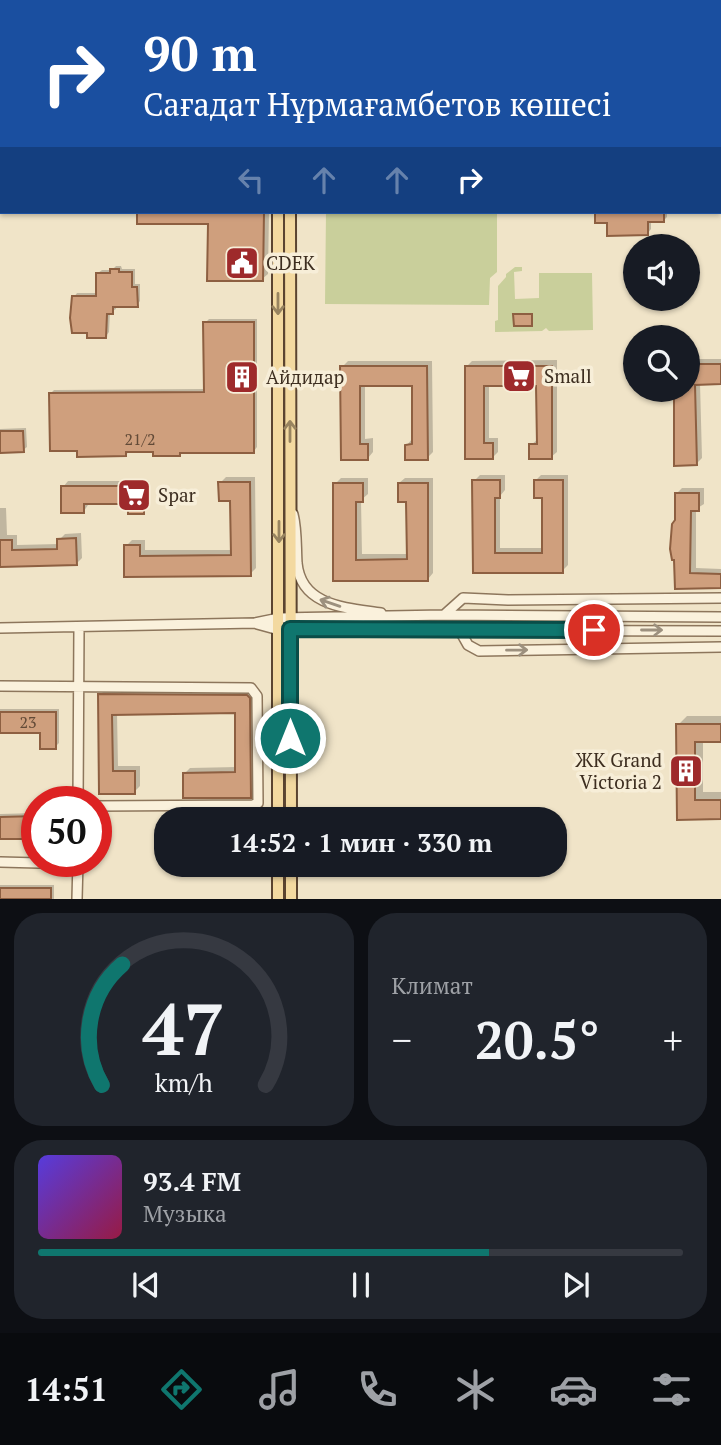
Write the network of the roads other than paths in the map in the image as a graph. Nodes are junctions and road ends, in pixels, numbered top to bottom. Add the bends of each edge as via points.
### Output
1 (278, 214) edge
2 (290, 214) edge
3 (290, 499) junction
4 (721, 598) edge
5 (444, 615) junction
6 (422, 616) junction
7 (721, 617) edge
8 (285, 624) junction
9 (79, 627) junction
10 (0, 628) edge
11 (459, 629) junction
12 (721, 631) edge
13 (721, 646) edge
14 (0, 686) edge
15 (79, 687) junction
16 (78, 786) edge
17 (112, 806) edge
18 (278, 807) edge
19 (291, 807) edge
20 (0, 862) edge
21 (21, 862) edge
22 (78, 877) edge
23 (278, 877) edge
24 (291, 877) edge
25 (77, 899) edge
26 (278, 899) edge
27 (291, 899) edge

1 -> 8 main road
3 -> 2 main road
6 -> 3 street via 331,606 320,600 302,581 297,566
3 - 8 main road
4 - 5 street via 463,598
5 - 6 street
5 - 7 street
6 - 8 street
8 - 9 street
8 - 11 street
8 - 18 main road
8 - 19 main road
9 - 10 street
9 - 15 street
11 -> 12 street
11 -> 13 street via 468,645 479,650
14 - 15 street
15 - 16 street
15 - 17 street via 251,688 257,696 258,803
20 - 21 street
22 - 25 street
23 - 26 main road
24 - 27 main road

